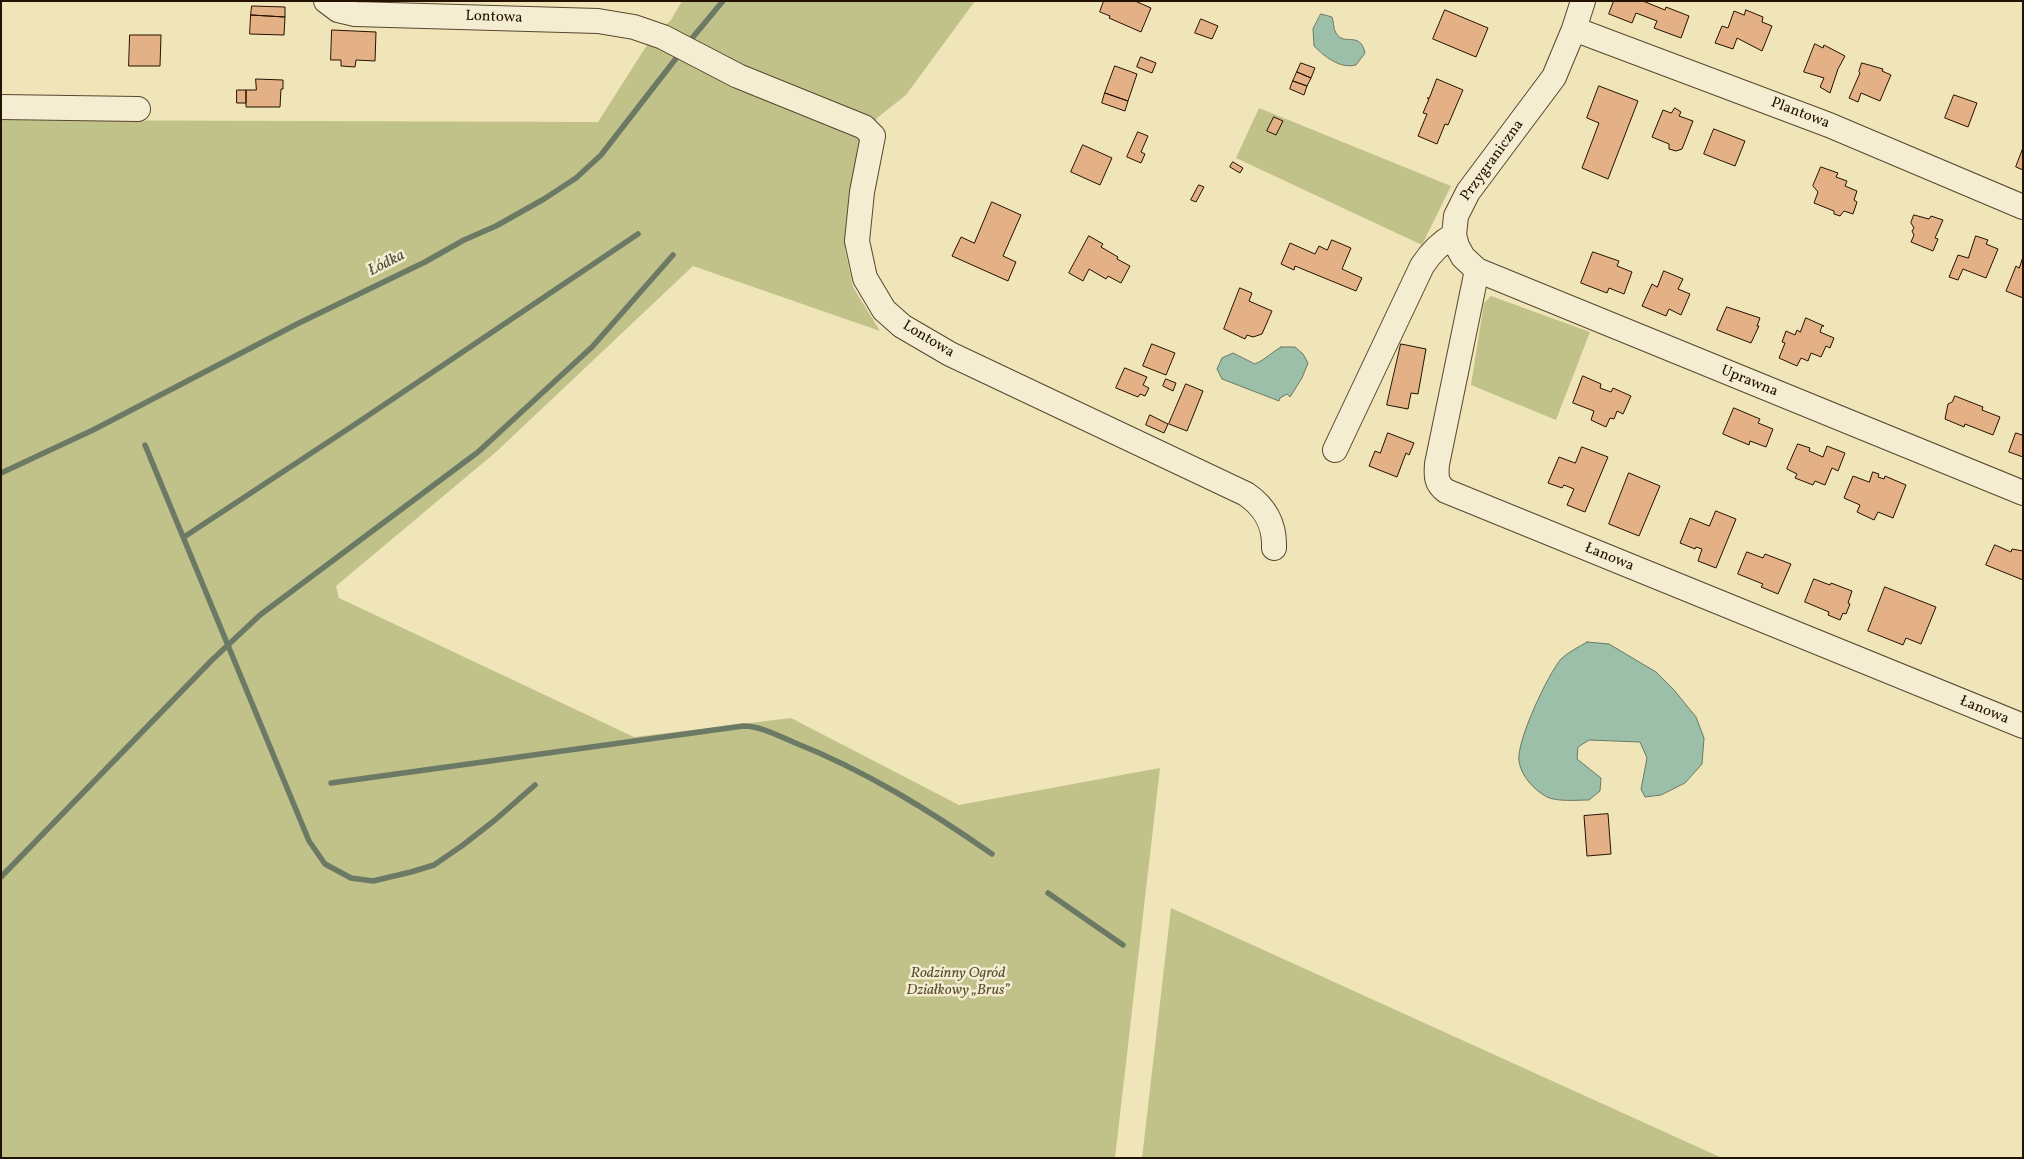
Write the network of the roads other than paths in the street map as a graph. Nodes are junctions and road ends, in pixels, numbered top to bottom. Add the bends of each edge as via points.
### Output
1 (326, 1) edge
2 (1583, 1) edge
3 (1574, 29) junction
4 (1, 107) edge
5 (138, 109) dead end
6 (2023, 207) edge
7 (1454, 236) junction
8 (1476, 270) junction
9 (1334, 450) dead end
10 (2023, 494) edge
11 (1274, 548) dead end
12 (2023, 726) edge

1 - 11 street, Lontowa via 338,10 355,14 598,21 634,27 663,37 738,76 864,127 873,136 857,241 865,278 884,310 902,326 950,354 1246,494 1270,518
2 - 3 street, Przygraniczna
3 - 6 street, Plantowa via 1829,125
3 - 7 street, Przygraniczna via 1554,77 1468,192 1456,216
4 - 5 street
7 - 8 street via 1463,257
7 - 9 street via 1430,252 1422,266
8 - 10 street, Uprawna
8 - 12 street, Łanowa via 1437,464 1436,477 1440,487

